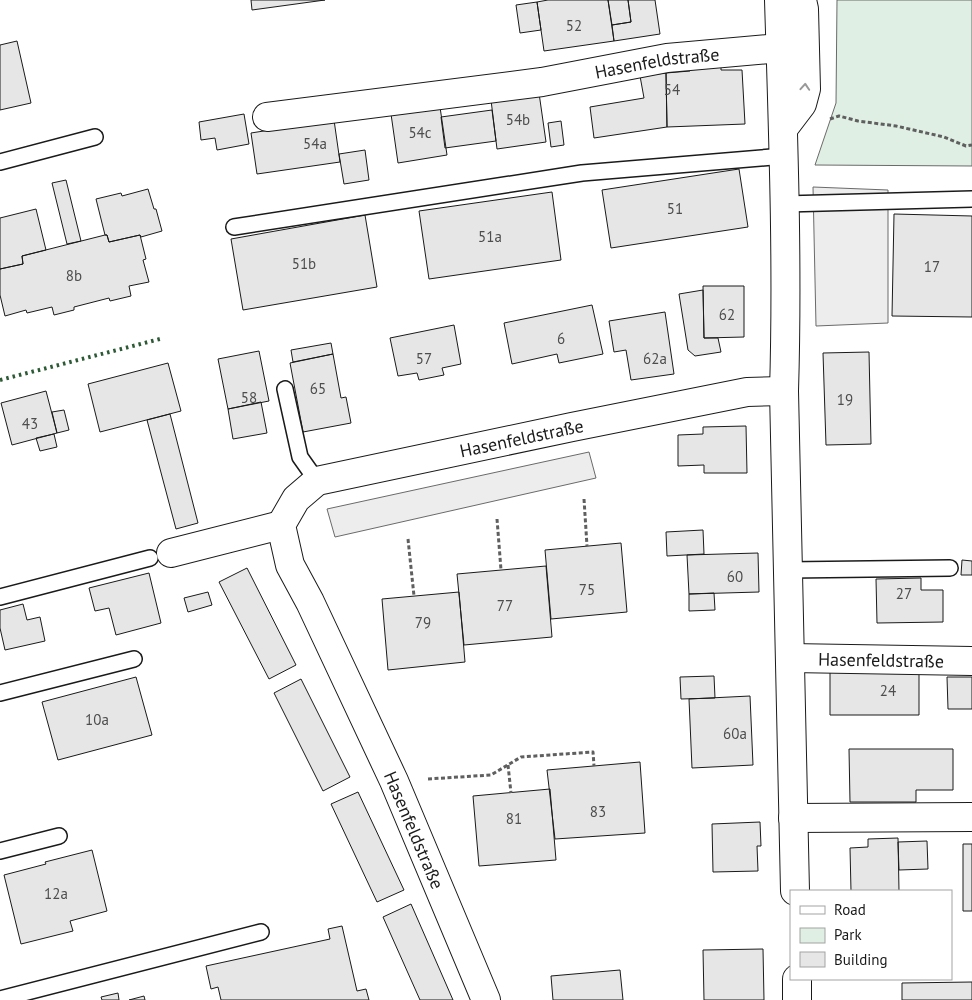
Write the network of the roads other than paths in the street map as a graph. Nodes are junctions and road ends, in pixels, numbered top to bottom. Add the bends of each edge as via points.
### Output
1 (779, 0) edge
2 (802, 0) edge
3 (780, 48) junction
4 (266, 118) dead end
5 (95, 137) dead end
6 (784, 141) junction
7 (0, 162) edge
8 (972, 199) edge
9 (784, 204) junction
10 (234, 227) dead end
11 (286, 389) dead end
12 (784, 391) junction
13 (317, 481) junction
14 (281, 525) junction
15 (161, 556) joint
16 (950, 568) dead end
17 (788, 570) junction
18 (0, 596) edge
19 (790, 658) junction
20 (134, 659) dead end
21 (972, 661) edge
22 (0, 693) edge
23 (972, 817) edge
24 (793, 818) junction
25 (59, 836) dead end
26 (0, 851) edge
27 (795, 890) edge
28 (261, 932) dead end
29 (797, 980) edge
30 (0, 999) edge
31 (486, 1000) edge
32 (798, 1000) edge

1 - 3 street
6 -> 2 street via 806,89
3 - 4 street, Hasenfeldstraße via 667,58 542,82
3 - 6 street
5 - 7 lane
6 - 9 street
6 - 10 lane
8 - 9 lane
9 - 12 street
11 - 13 lane via 300,457
12 - 13 street, Hasenfeldstraße via 747,392
12 - 17 street
13 - 14 street, Hasenfeldstraße via 296,499
14 - 15 street
14 - 31 street, Hasenfeldstraße via 290,565 394,781
15 - 18 lane
16 - 17 lane
17 - 19 street
19 - 21 street, Hasenfeldstraße
19 - 24 street
20 - 22 lane
23 - 24 street
24 - 27 street
25 - 26 lane
28 - 30 lane
29 - 32 street

